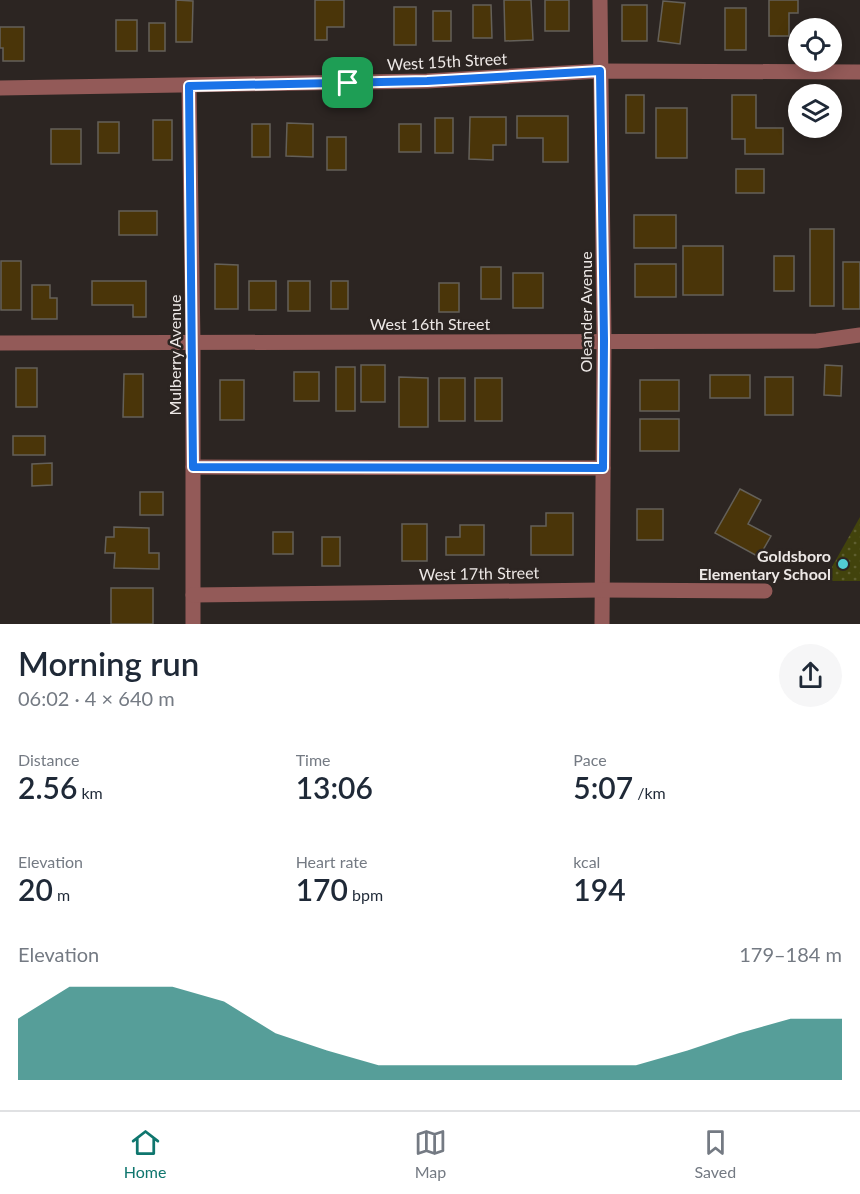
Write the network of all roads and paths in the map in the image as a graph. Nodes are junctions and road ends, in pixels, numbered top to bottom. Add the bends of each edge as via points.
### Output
1 (600, 0) edge
2 (600, 71) junction
3 (860, 72) edge
4 (189, 86) junction
5 (0, 88) edge
6 (860, 335) edge
7 (604, 340) junction
8 (0, 343) edge
9 (193, 343) junction
10 (193, 467) junction
11 (603, 468) junction
12 (601, 590) junction
13 (765, 591) dead end
14 (193, 595) junction
15 (193, 624) edge
16 (602, 624) edge

1 - 2 street, Oleander Avenue
2 - 3 street, West 15th Street
2 - 4 street, West 15th Street via 427,81
2 - 7 street, Oleander Avenue
4 - 5 street, West 15th Street
4 - 9 street, Mulberry Avenue
6 - 7 street, West 16th Street via 817,341
7 - 9 street, West 16th Street
7 - 11 street, Oleander Avenue
8 - 9 street, West 16th Street
9 - 10 street, Mulberry Avenue
10 - 11 street
10 - 14 street, Mulberry Avenue
11 - 12 street, Oleander Avenue
12 - 13 street, West 17th Street
12 - 14 street, West 17th Street
12 - 16 street, Oleander Avenue
14 - 15 street, Mulberry Avenue

